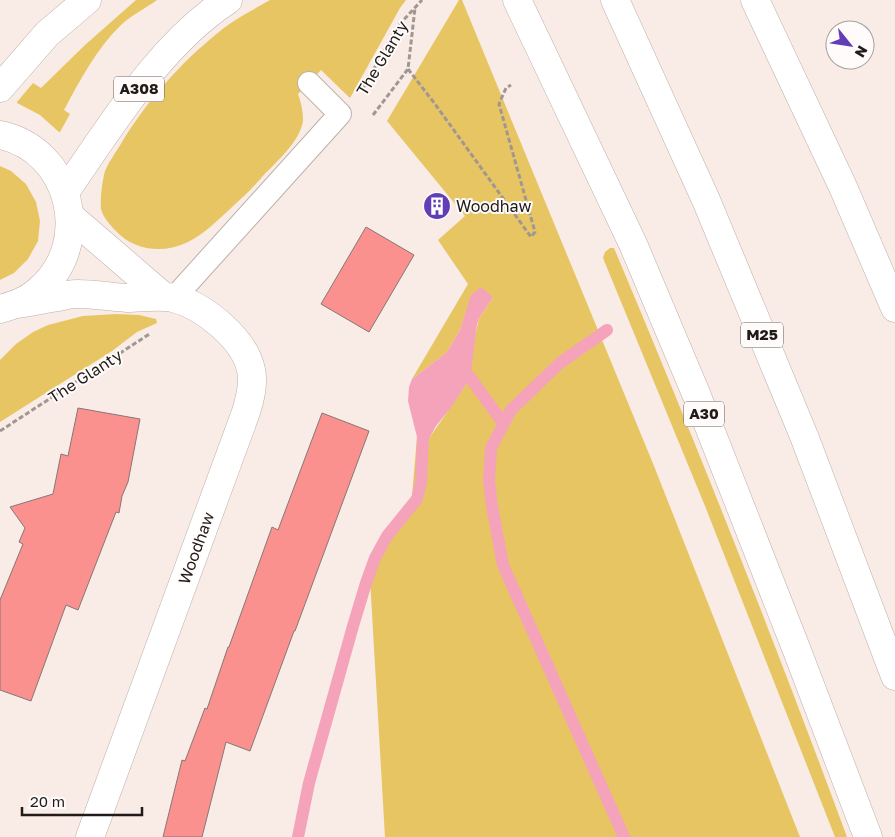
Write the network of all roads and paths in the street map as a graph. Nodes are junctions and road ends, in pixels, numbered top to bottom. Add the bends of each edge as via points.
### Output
1 (87, 0) edge
2 (228, 0) edge
3 (422, 0) edge
4 (517, 0) edge
5 (615, 0) edge
6 (755, 0) edge
7 (415, 8) junction
8 (408, 70) junction
9 (308, 82) dead end
10 (512, 85) dead end
11 (0, 88) edge
12 (340, 114) junction
13 (369, 121) dead end
14 (0, 135) edge
15 (68, 204) junction
16 (169, 298) junction
17 (9, 307) edge
18 (895, 308) edge
19 (154, 331) dead end
20 (0, 431) edge
21 (895, 676) edge
22 (90, 837) edge
23 (868, 837) edge

1 - 11 main road via 48,34
2 - 15 main road, A308 via 182,37 153,70 122,110
3 - 7 path, The Glanty
4 - 23 main road, A30 via 633,244 697,396
5 - 21 main road, M25 via 706,200 804,436
6 - 18 main road via 843,187
7 - 8 path
7 - 12 path, The Glanty via 398,26 354,103
8 - 10 path via 531,237 535,232 499,104 506,88
8 - 13 path
9 - 12 lane
12 - 16 lane
14 - 15 main road via 36,151 48,163 58,176
15 - 16 main road, Woodhaw
15 - 17 main road via 69,240 62,260 38,292
16 - 17 main road, Woodhaw via 76,294
16 - 22 main road, Woodhaw via 201,311 233,336 249,361 251,390 246,412
19 - 20 path, The Glanty

